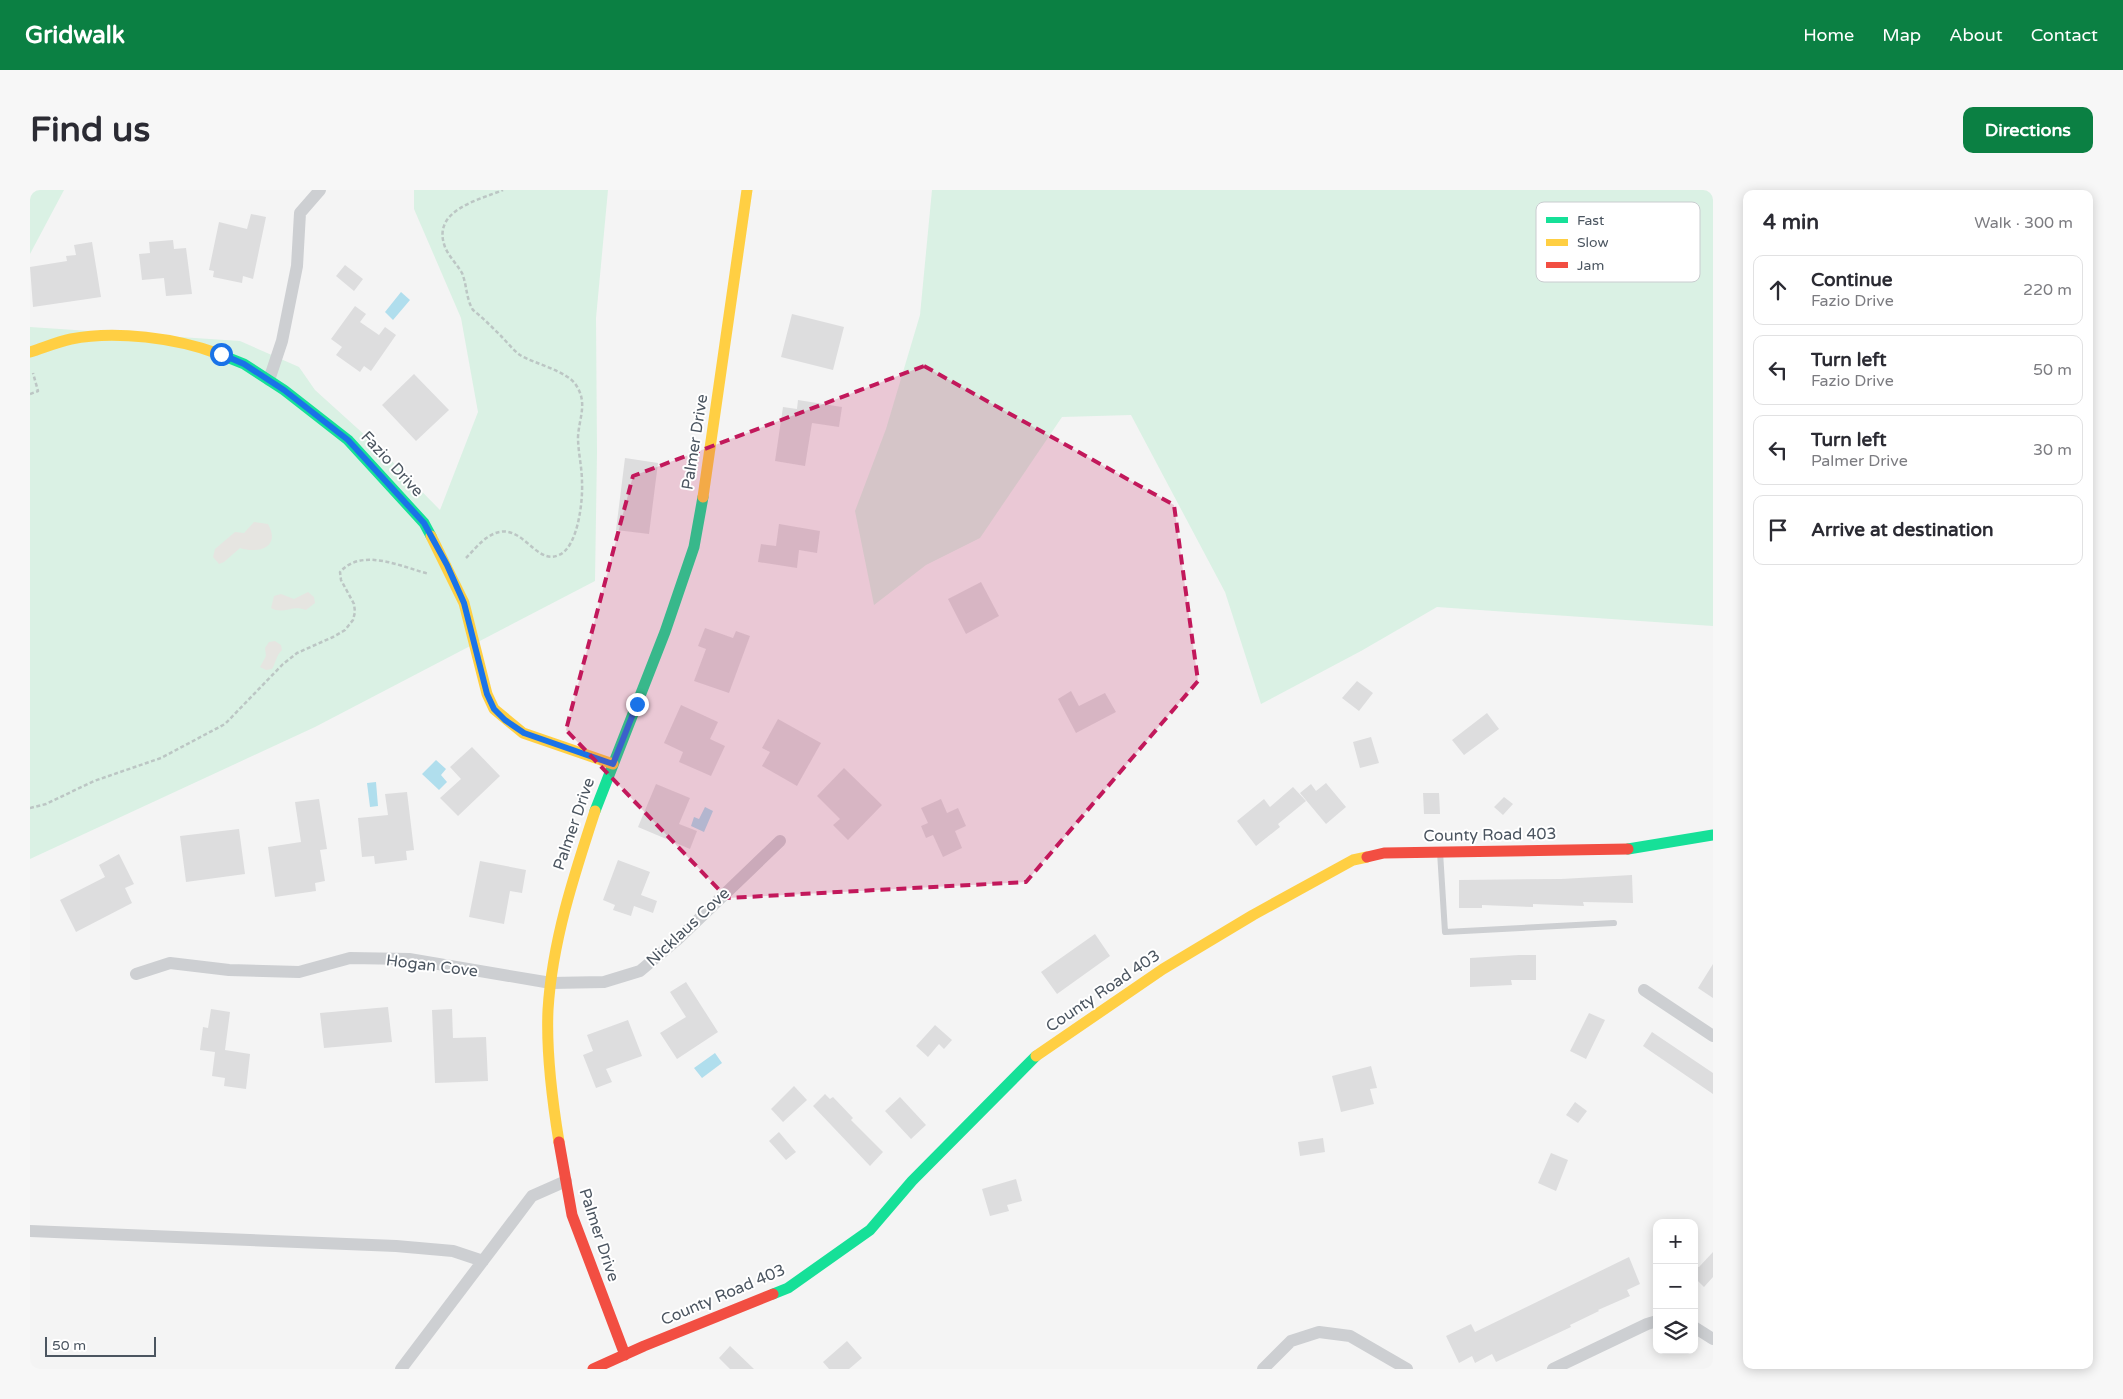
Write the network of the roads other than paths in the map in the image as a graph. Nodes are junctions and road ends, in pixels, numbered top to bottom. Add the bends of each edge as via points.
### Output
1 (320, 190) edge
2 (747, 190) edge
3 (30, 352) edge
4 (269, 380) junction
5 (613, 764) junction
6 (1713, 835) edge
7 (780, 841) dead end
8 (1440, 851) junction
9 (1614, 923) dead end
10 (136, 974) dead end
11 (551, 983) junction
12 (1644, 990) dead end
13 (1713, 1036) edge
14 (566, 1181) junction
15 (30, 1231) edge
16 (483, 1261) junction
17 (1653, 1322) edge
18 (1698, 1330) edge
19 (1713, 1339) edge
20 (625, 1355) junction
21 (401, 1369) edge
22 (593, 1369) edge
23 (1264, 1369) edge
24 (1407, 1369) edge
25 (1553, 1369) edge

1 - 4 street via 300,213 297,266 282,341
2 - 5 street, Palmer Drive via 694,547 666,632
3 - 4 street, Fazio Drive via 70,340 105,335 172,340 221,354
4 - 5 street, Fazio Drive via 348,440 424,523 464,603 487,694 494,709 524,733
5 - 11 street, Palmer Drive via 571,886
6 - 8 street, County Road 403 via 1629,849
7 - 11 street, Nicklaus Cove via 640,971 604,982
8 - 9 lane via 1445,932
8 - 20 street, County Road 403 via 1384,853 1353,860 1163,969 1035,1057 912,1181 870,1230 831,1259 788,1288
10 - 11 street, Hogan Cove via 170,963 229,970 299,972 350,958 409,960
11 - 14 street, Palmer Drive via 549,1058
12 - 13 street
14 - 16 street via 532,1196
14 - 20 street, Palmer Drive via 572,1215
15 - 16 street via 396,1246 453,1251
16 - 21 street
17 - 25 street
18 - 19 street
20 - 22 street, County Road 403
23 - 24 street via 1291,1341 1319,1332 1350,1336

